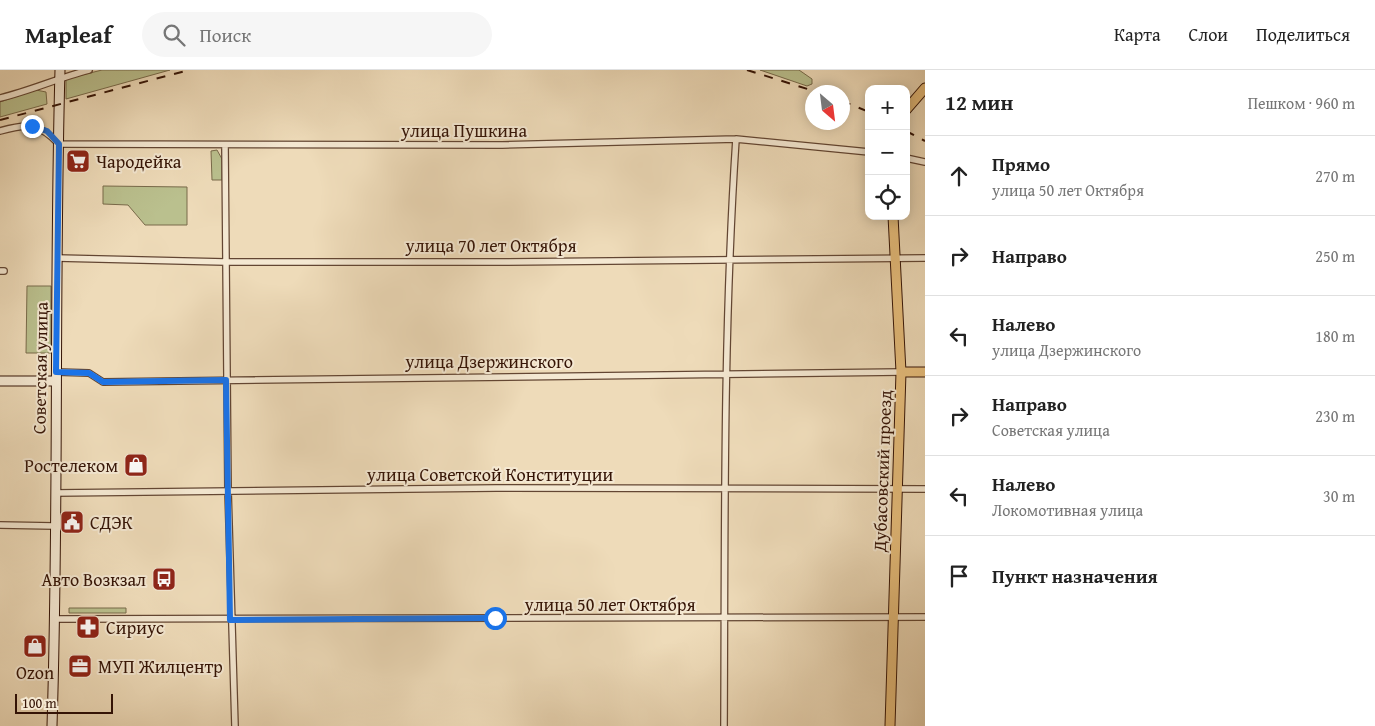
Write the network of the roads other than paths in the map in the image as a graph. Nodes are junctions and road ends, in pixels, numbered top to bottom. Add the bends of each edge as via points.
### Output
1 (89, 70) edge
2 (60, 74) edge
3 (925, 88) edge
4 (0, 98) edge
5 (910, 105) edge
6 (0, 131) edge
7 (736, 139) junction
8 (59, 144) junction
9 (225, 146) junction
10 (865, 152) edge
11 (910, 159) edge
12 (925, 162) edge
13 (894, 220) edge
14 (57, 258) junction
15 (728, 258) junction
16 (896, 258) junction
17 (925, 258) edge
18 (225, 262) junction
19 (901, 372) junction
20 (925, 372) edge
21 (727, 375) junction
22 (56, 377) junction
23 (226, 380) junction
24 (0, 381) edge
25 (724, 489) junction
26 (898, 489) junction
27 (925, 489) edge
28 (228, 490) junction
29 (55, 493) junction
30 (0, 525) edge
31 (54, 526) junction
32 (894, 617) junction
33 (725, 618) junction
34 (925, 618) edge
35 (56, 619) junction
36 (230, 620) junction
37 (52, 726) edge
38 (235, 726) edge
39 (724, 726) edge
40 (890, 726) edge

1 - 2 street
2 - 4 street via 23,92
2 - 8 main road, Советская улица
3 - 5 main road
6 - 8 street via 32,126 47,131
7 - 9 street, улица Пушкина via 587,144
7 - 10 street, улица Пушкина
7 - 15 street
8 - 9 street, улица Пушкина
8 - 14 main road, Советская улица
9 - 18 street
11 - 12 street
13 - 16 main road, Дубасовский проезд
14 - 18 street, улица 70 лет Октября
14 - 22 main road, Советская улица
15 - 16 street, улица 70 лет Октября
15 - 18 street, улица 70 лет Октября
15 - 21 street
16 - 17 street, улица 70 лет Октября
16 - 19 main road, Дубасовский проезд
18 - 23 street
19 - 20 main road, улица Дзержинского
19 - 21 street, улица Дзержинского
19 - 26 main road, Дубасовский проезд
21 - 23 street, улица Дзержинского
21 - 25 street
22 - 23 street, улица Дзержинского via 89,373 103,382
22 - 24 main road
22 - 29 main road, Советская улица
23 - 28 street
25 - 26 street, улица Советской Конституции
25 - 28 street, улица Советской Конституции
25 - 33 street
26 - 27 street, улица Советской Конституции
26 - 32 main road, Дубасовский проезд
28 - 29 street, улица Советской Конституции
28 - 36 street
29 - 31 main road, Советская улица
30 - 31 street
31 - 35 main road, Советская улица
32 - 33 street, улица 50 лет Октября
32 - 34 street, улица 50 лет Октября
32 - 40 main road, Дубасовский проезд
33 - 36 street, улица 50 лет Октября
33 - 39 street
35 - 36 street, улица 50 лет Октября
35 - 37 main road, Советская улица
36 - 38 street

